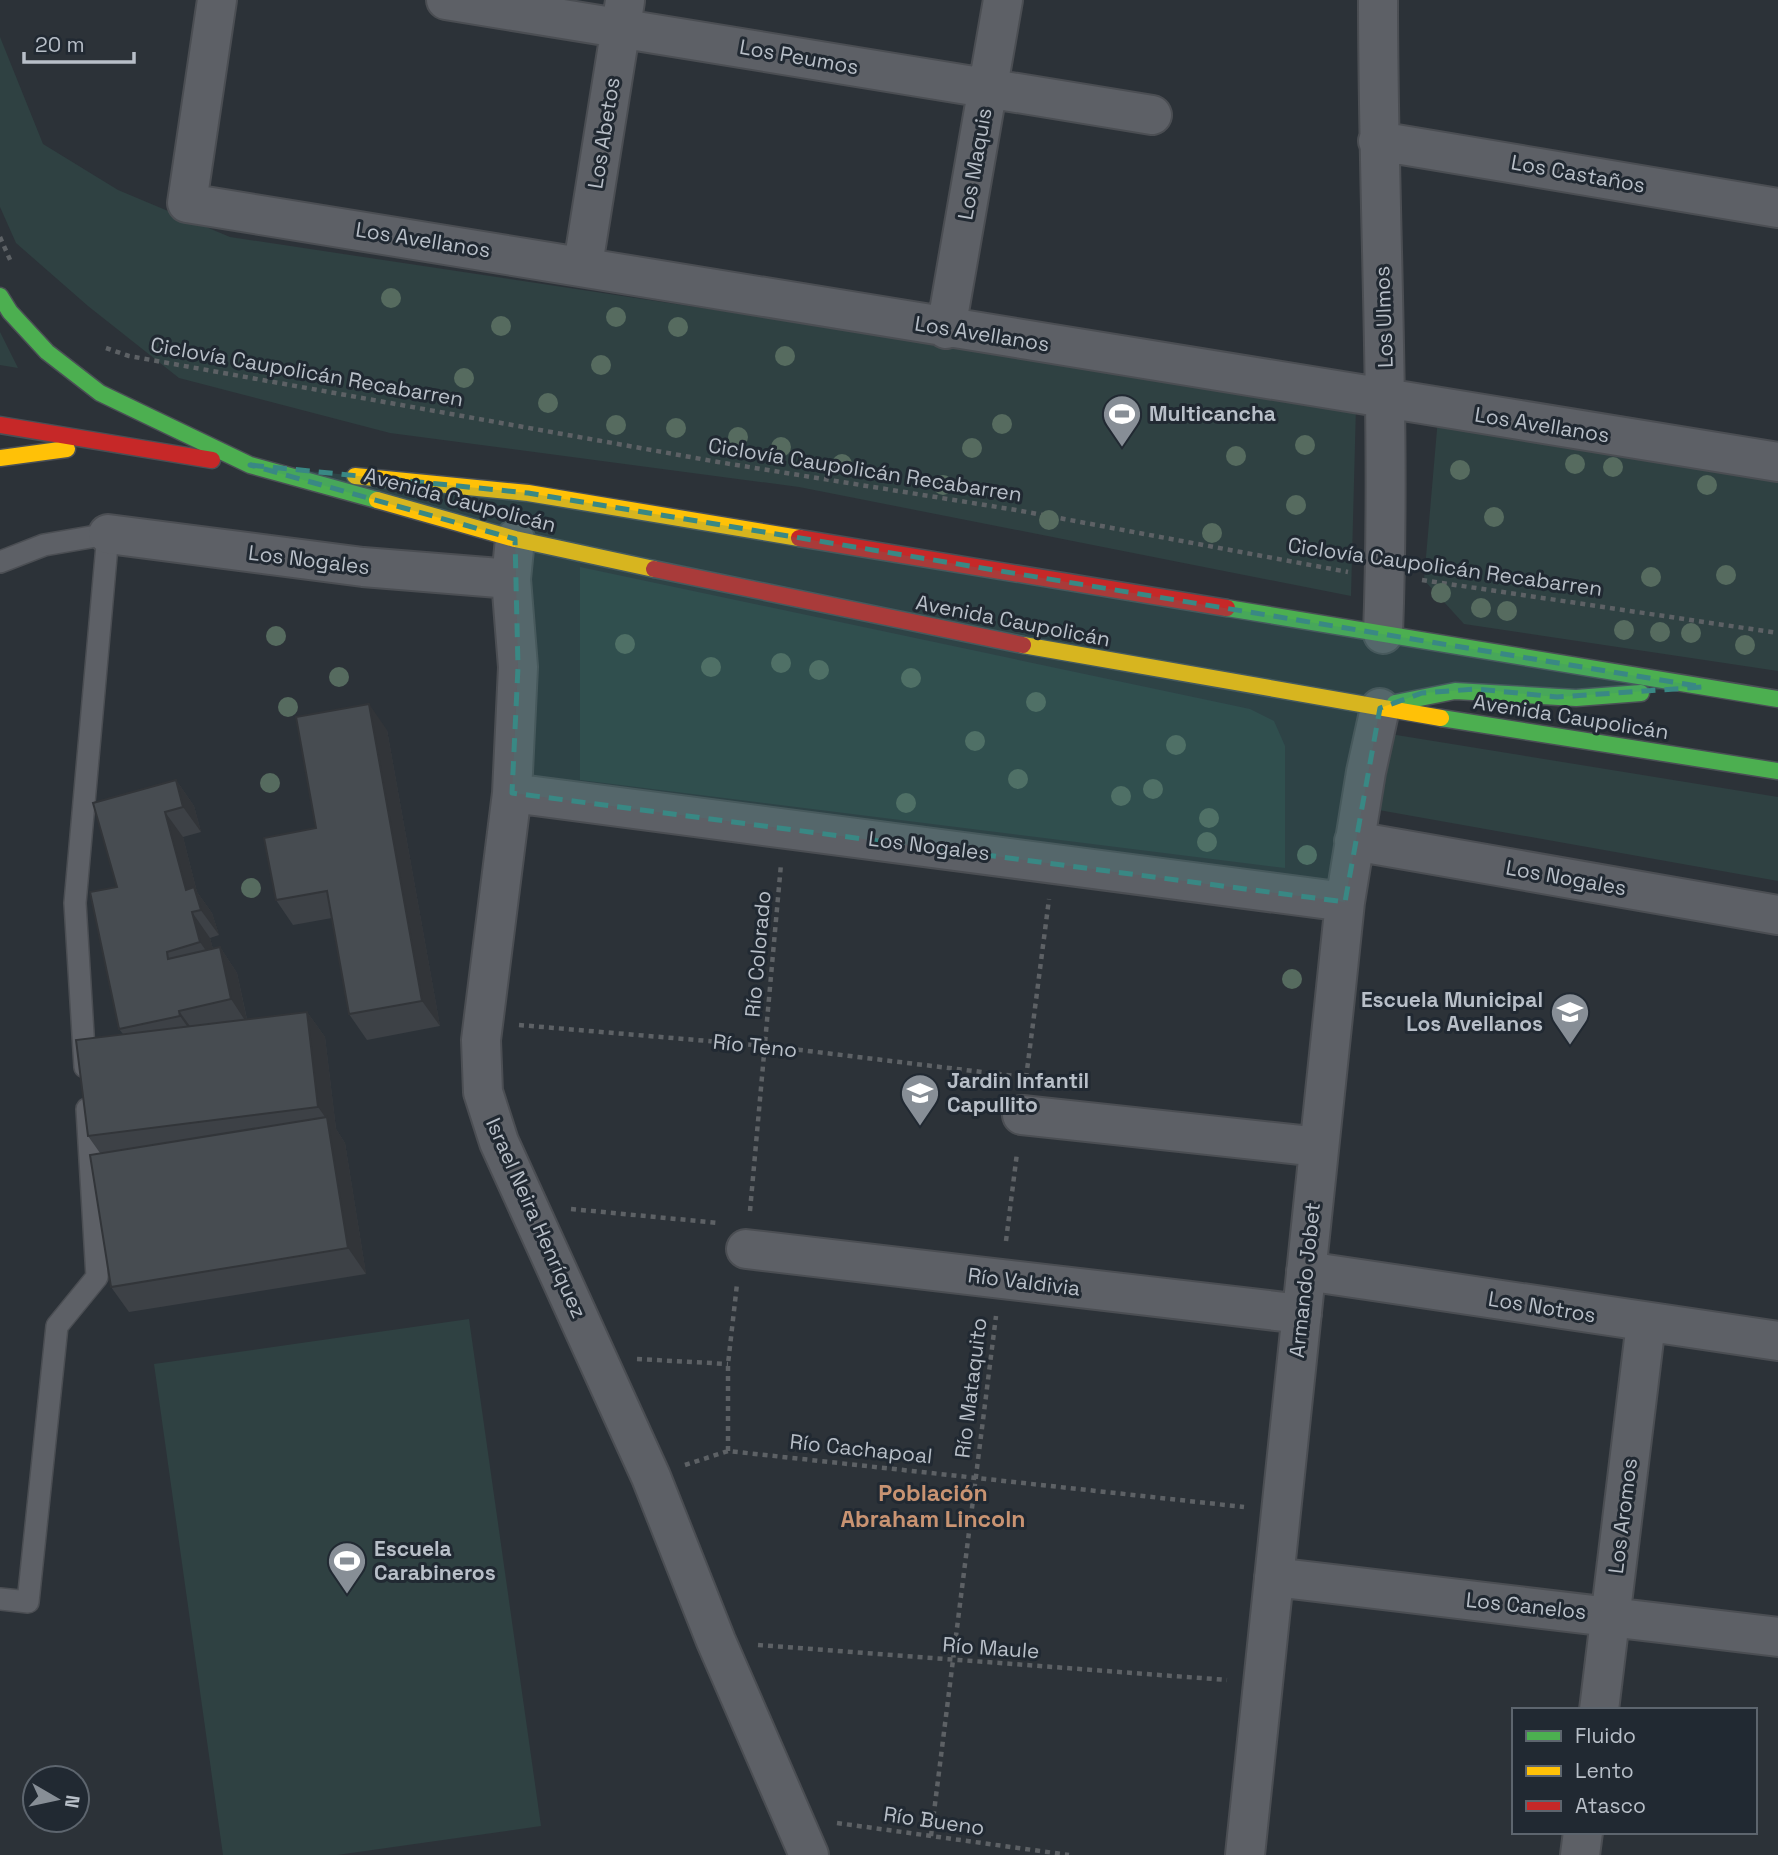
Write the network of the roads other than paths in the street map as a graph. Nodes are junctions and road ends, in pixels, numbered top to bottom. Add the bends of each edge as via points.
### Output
1 (217, 0) edge
2 (446, 0) edge
3 (1003, 0) edge
4 (1378, 0) edge
5 (623, 13) edge
6 (988, 89) junction
7 (1152, 115) dead end
8 (1378, 141) junction
9 (1778, 208) edge
10 (583, 265) junction
11 (0, 296) edge
12 (946, 328) junction
13 (1386, 400) junction
14 (0, 425) edge
15 (123, 447) junction
16 (0, 458) edge
17 (1778, 462) edge
18 (250, 465) junction
19 (108, 534) junction
20 (515, 539) junction
21 (0, 562) edge
22 (512, 579) junction
23 (1383, 634) junction
24 (1703, 687) junction
25 (1778, 699) edge
26 (1380, 708) junction
27 (1778, 771) edge
28 (512, 793) junction
29 (1354, 841) junction
30 (1345, 902) junction
31 (1778, 915) edge
32 (1024, 1096) road end
33 (1319, 1147) junction
34 (747, 1237) road end
35 (1306, 1271) junction
36 (1302, 1314) junction
37 (1646, 1323) junction
38 (1778, 1341) edge
39 (1274, 1577) junction
40 (0, 1599) edge
41 (1611, 1615) junction
42 (1778, 1637) edge
43 (1599, 1708) edge
44 (1583, 1834) edge
45 (809, 1855) edge
46 (1245, 1855) edge
47 (1580, 1855) edge

1 - 10 street, Los Avellanos via 187,203
2 - 5 street, Los Peumos
3 - 6 street, Los Maquis
4 - 8 street, Los Ulmos
5 - 6 street, Los Peumos
5 - 10 street, Los Abetos
6 - 7 street, Los Peumos
6 - 12 street, Los Maquis
8 - 9 street, Los Castaños
8 - 13 street, Los Ulmos
10 - 12 street, Los Avellanos
11 - 18 main road via 47,352 100,393
12 - 13 street, Los Avellanos
13 - 17 street, Los Avellanos
13 - 23 street, Los Ulmos
14 - 15 main road, Avenida Caupolicán
15 - 16 main road
15 - 18 main road, Avenida Caupolicán
18 - 20 main road, Avenida Caupolicán
18 - 23 main road, Avenida Caupolicán via 528,493
19 - 21 lane via 44,545
19 - 22 street, Los Nogales via 363,567
19 - 40 lane via 75,903 97,1278 57,1326 28,1602
20 - 22 street, Israel Neira Henríquez
20 - 26 main road, Avenida Caupolicán via 975,637
22 - 28 street, Israel Neira Henríquez via 518,667
23 - 24 main road, Avenida Caupolicán
24 - 25 main road, Avenida Caupolicán
24 - 26 main road via 1557,697 1477,689 1422,693
26 - 27 main road, Avenida Caupolicán
26 - 29 street, Armando Jobet
28 - 30 street, Los Nogales
28 - 45 street, Israel Neira Henríquez via 482,1022 483,1091 499,1142 651,1477 716,1642
29 - 30 street, Armando Jobet
29 - 31 street, Los Nogales
30 - 33 street, Armando Jobet
32 - 33 street
33 - 35 street, Armando Jobet
34 - 36 street, Río Valdivia via 1001,1279
35 - 36 street, Armando Jobet
35 - 37 street, Los Notros
36 - 39 street, Armando Jobet
37 - 38 street, Los Notros
37 - 41 street, Los Aromos
39 - 41 street, Los Canelos
39 - 46 street, Armando Jobet
41 - 42 street, Los Canelos
41 - 43 street, Los Aromos
44 - 47 street

